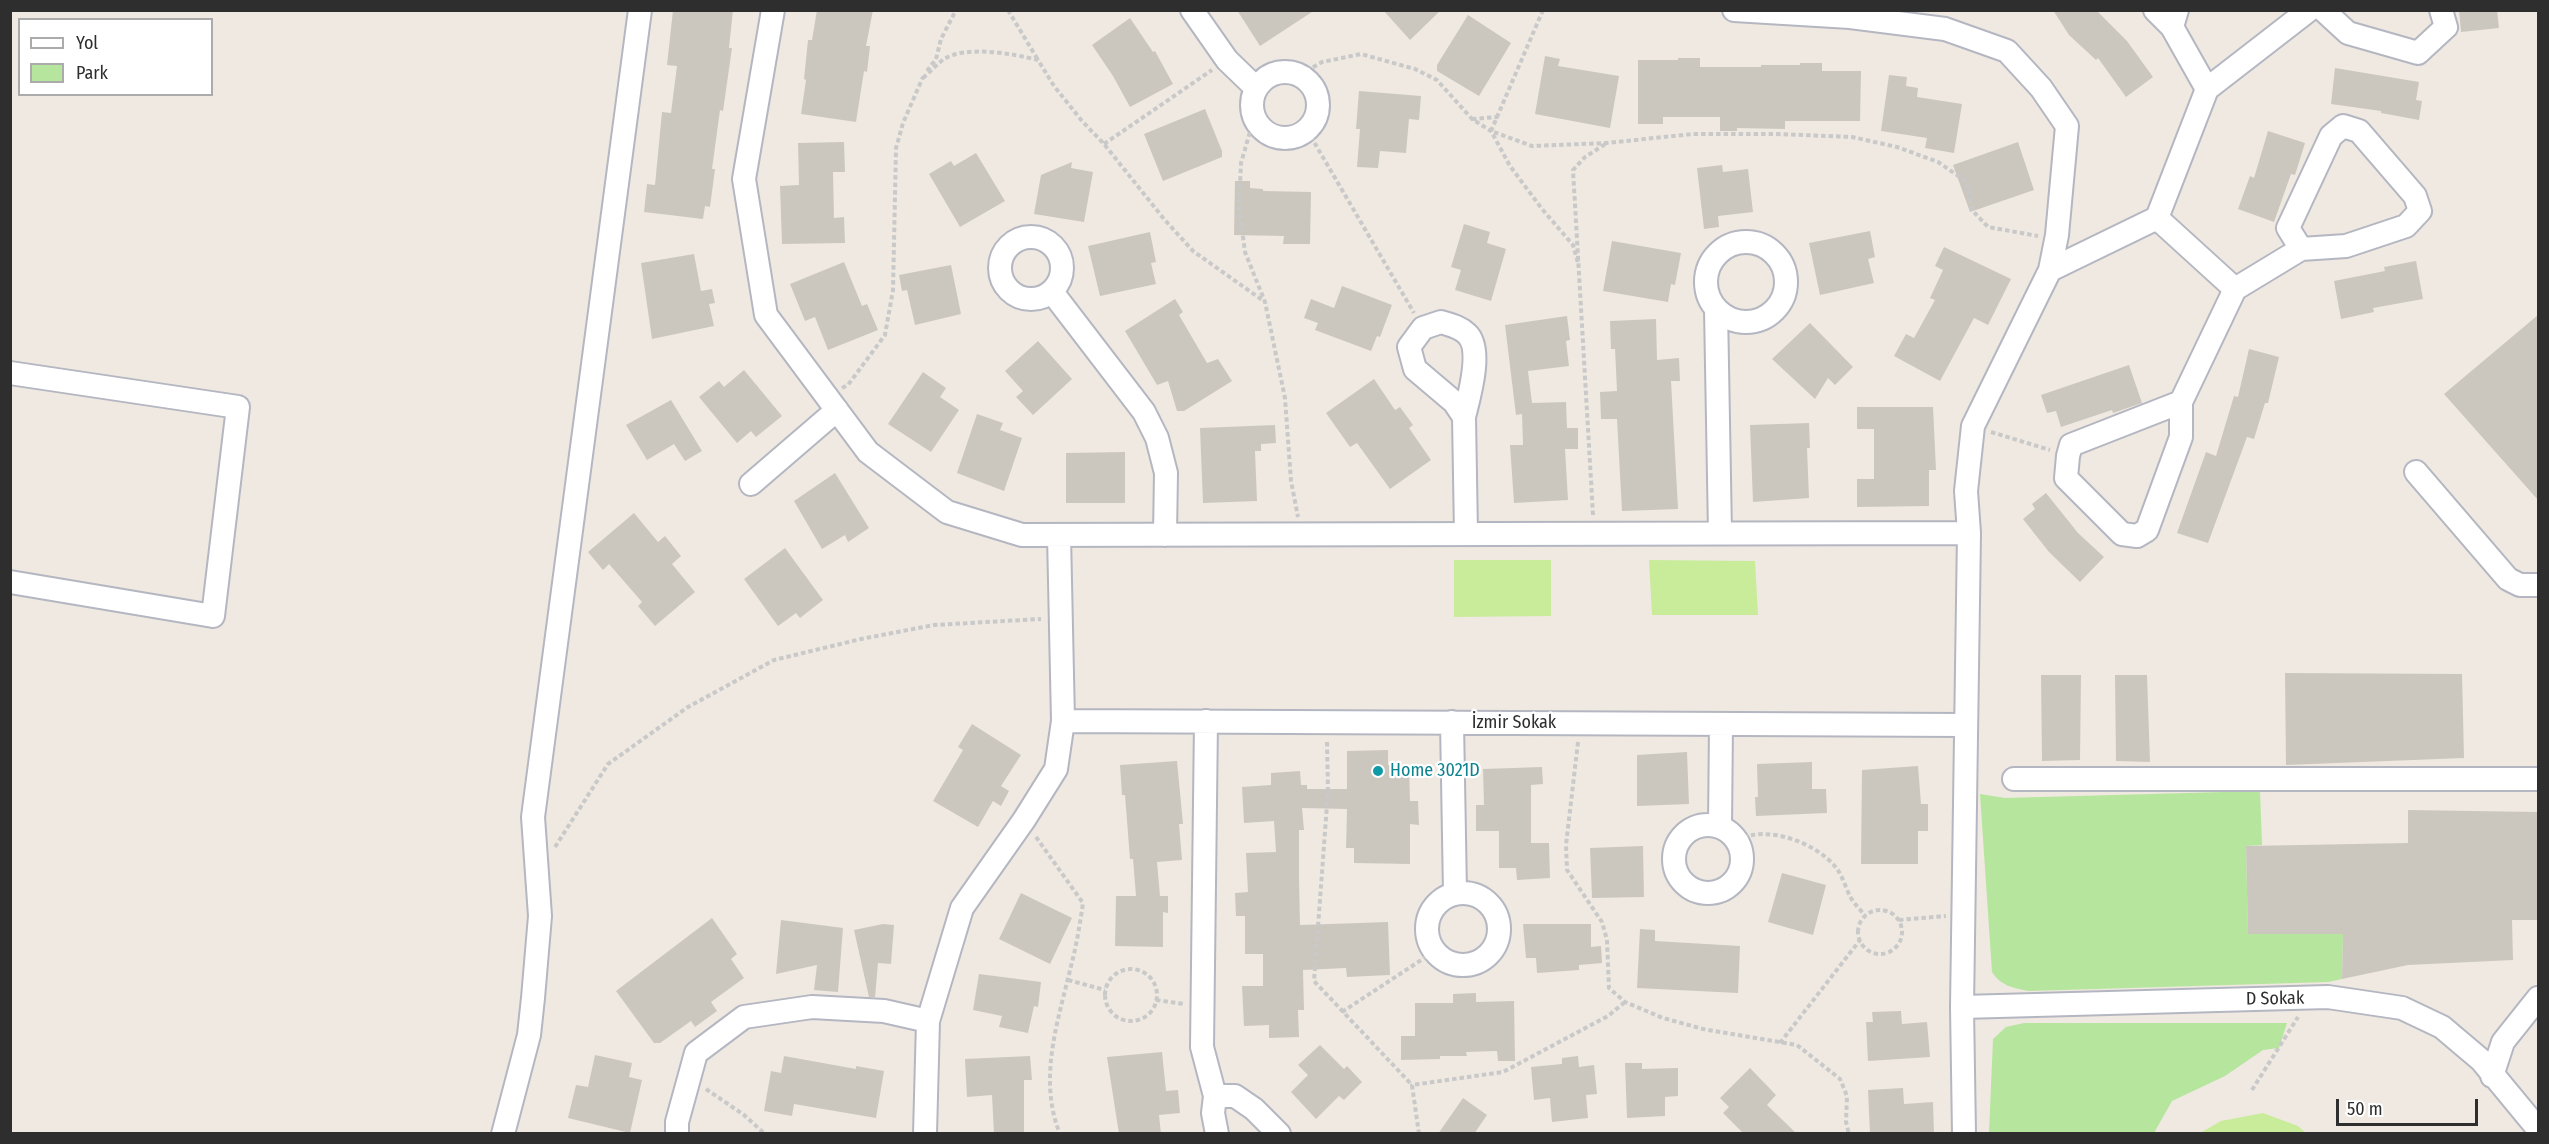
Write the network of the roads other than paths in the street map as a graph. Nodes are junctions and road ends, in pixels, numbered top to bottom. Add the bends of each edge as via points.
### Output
1 (640, 10) edge
2 (773, 10) edge
3 (1192, 10) edge
4 (1734, 10) edge
5 (2155, 10) edge
6 (2309, 10) edge
7 (2323, 10) edge
8 (2441, 10) edge
9 (2175, 19) edge
10 (1256, 88) junction
11 (2207, 89) junction
12 (2157, 218) junction
13 (2301, 249) junction
14 (2050, 270) junction
15 (2235, 289) junction
16 (1052, 292) dead end
17 (1716, 309) dead end
18 (10, 373) edge
19 (2181, 402) junction
20 (832, 404) junction
21 (1464, 417) junction
22 (2416, 472) dead end
23 (751, 484) dead end
24 (1720, 533) junction
25 (1969, 533) junction
26 (1466, 534) junction
27 (1059, 535) junction
28 (1165, 535) junction
29 (10, 582) edge
30 (2538, 585) edge
31 (1063, 721) junction
32 (1206, 721) junction
33 (1452, 722) junction
34 (1721, 724) junction
35 (1965, 726) junction
36 (2013, 779) dead end
37 (2538, 779) edge
38 (1729, 834) road end
39 (1455, 893) junction
40 (2538, 998) edge
41 (1962, 1006) junction
42 (928, 1021) junction
43 (2492, 1076) junction
44 (1215, 1096) junction
45 (2538, 1129) edge
46 (503, 1134) edge
47 (677, 1134) edge
48 (925, 1134) edge
49 (1217, 1134) edge
50 (1279, 1134) edge
51 (1964, 1134) edge

1 - 46 street via 533,817 540,916 529,1035
2 - 20 street via 744,179 748,216 766,315
3 - 10 street via 1227,60
4 - 14 street via 1945,28 2007,51 2041,88 2067,126
5 - 9 street
6 - 11 street
7 - 8 street via 2348,33 2418,53 2446,27
9 - 11 street
10 - 10 street via 1254,118 1274,137 1297,136 1307,130 1317,114 1316,92 1300,75 1274,73
11 - 12 street
12 - 14 street
12 - 15 street
13 - 13 street via 2346,246 2386,233 2406,226 2420,210 2415,196 2359,131 2343,126 2331,136 2288,228
13 - 15 street
14 - 25 street via 1973,426 1966,491
15 - 19 street
16 - 28 street via 1144,412 1157,438 1167,473
17 - 24 street
18 - 29 street via 238,406 213,616
19 - 19 street via 2181,437 2147,530 2137,536 2122,534 2066,478 2071,445
20 - 23 street
20 - 27 street via 868,452 947,512 1022,535
21 - 21 street via 1475,356 1469,336 1442,322 1423,328 1409,347 1415,369 1454,402
21 - 26 street
22 - 30 street via 2508,579 2520,585
24 - 25 street
24 - 26 street
25 - 35 street
26 - 28 street
27 - 28 street
27 - 31 street
31 - 32 street, İzmir Sokak
31 - 42 street via 1056,769 962,908
32 - 33 street, İzmir Sokak
32 - 44 street via 1202,1047
33 - 34 street, İzmir Sokak
33 - 39 street
34 - 35 street, İzmir Sokak
34 - 38 street
35 - 41 street
36 - 37 street
39 - 39 street via 1479,896 1498,920 1498,939 1490,953 1468,965 1444,960 1428,938 1431,913 1438,903
40 - 43 street via 2503,1041
41 - 43 street, D Sokak via 2328,997 2402,1008 2442,1028 2481,1060
41 - 51 street
42 - 47 street via 884,1011 812,1007 744,1017 696,1053
42 - 48 street
43 - 45 street, D Sokak
44 - 49 street
44 - 50 street via 1235,1096

